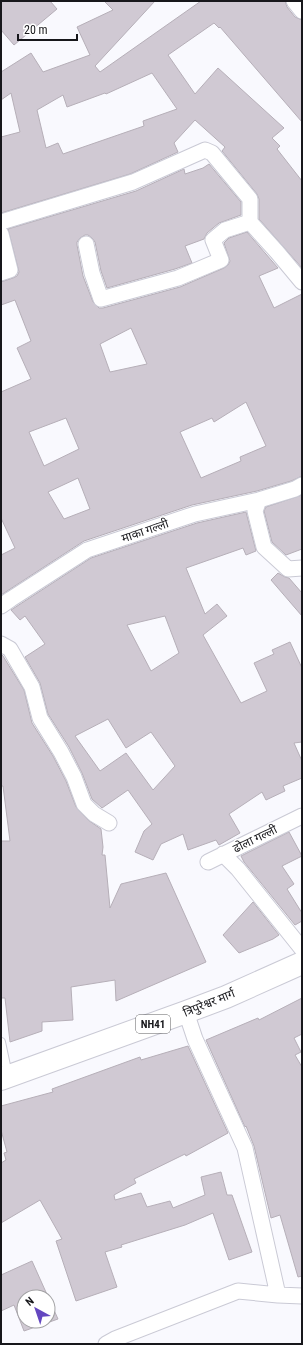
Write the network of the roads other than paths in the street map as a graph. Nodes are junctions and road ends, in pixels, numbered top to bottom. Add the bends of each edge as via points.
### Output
1 (294, 1) edge
2 (302, 11) edge
3 (1, 222) edge
4 (250, 222) junction
5 (1, 234) edge
6 (86, 244) dead end
7 (1, 273) edge
8 (302, 282) edge
9 (302, 485) edge
10 (259, 500) junction
11 (302, 568) edge
12 (1, 606) edge
13 (1, 644) edge
14 (302, 816) edge
15 (110, 823) dead end
16 (223, 854) junction
17 (208, 862) dead end
18 (302, 949) edge
19 (302, 963) edge
20 (186, 1012) junction
21 (1, 1042) edge
22 (4, 1077) edge
23 (278, 1295) junction
24 (302, 1296) edge
25 (113, 1342) edge

1 - 2 street
3 - 4 street via 133,182 205,150 212,152 250,199
4 - 6 street via 226,230 213,240 221,260 178,278 101,299
4 - 8 street
5 - 7 street via 10,270
9 - 10 street, माका गल्ली
10 - 11 street via 255,511 264,547 288,568
10 - 12 street, माका गल्ली via 195,514 87,550
13 - 15 street via 10,649 32,687 40,718 74,777 84,804 94,814
14 - 16 street, ढोला गल्ली
16 - 17 street, ढोला गल्ली
16 - 18 street
19 - 20 highway, त्रिपुरेश्वर मार्ग / NH41
20 - 22 highway, त्रिपुरेश्वर मार्ग / NH41
20 - 23 street via 195,1039 245,1148
21 - 22 lane
23 - 24 street
23 - 25 street via 238,1291

